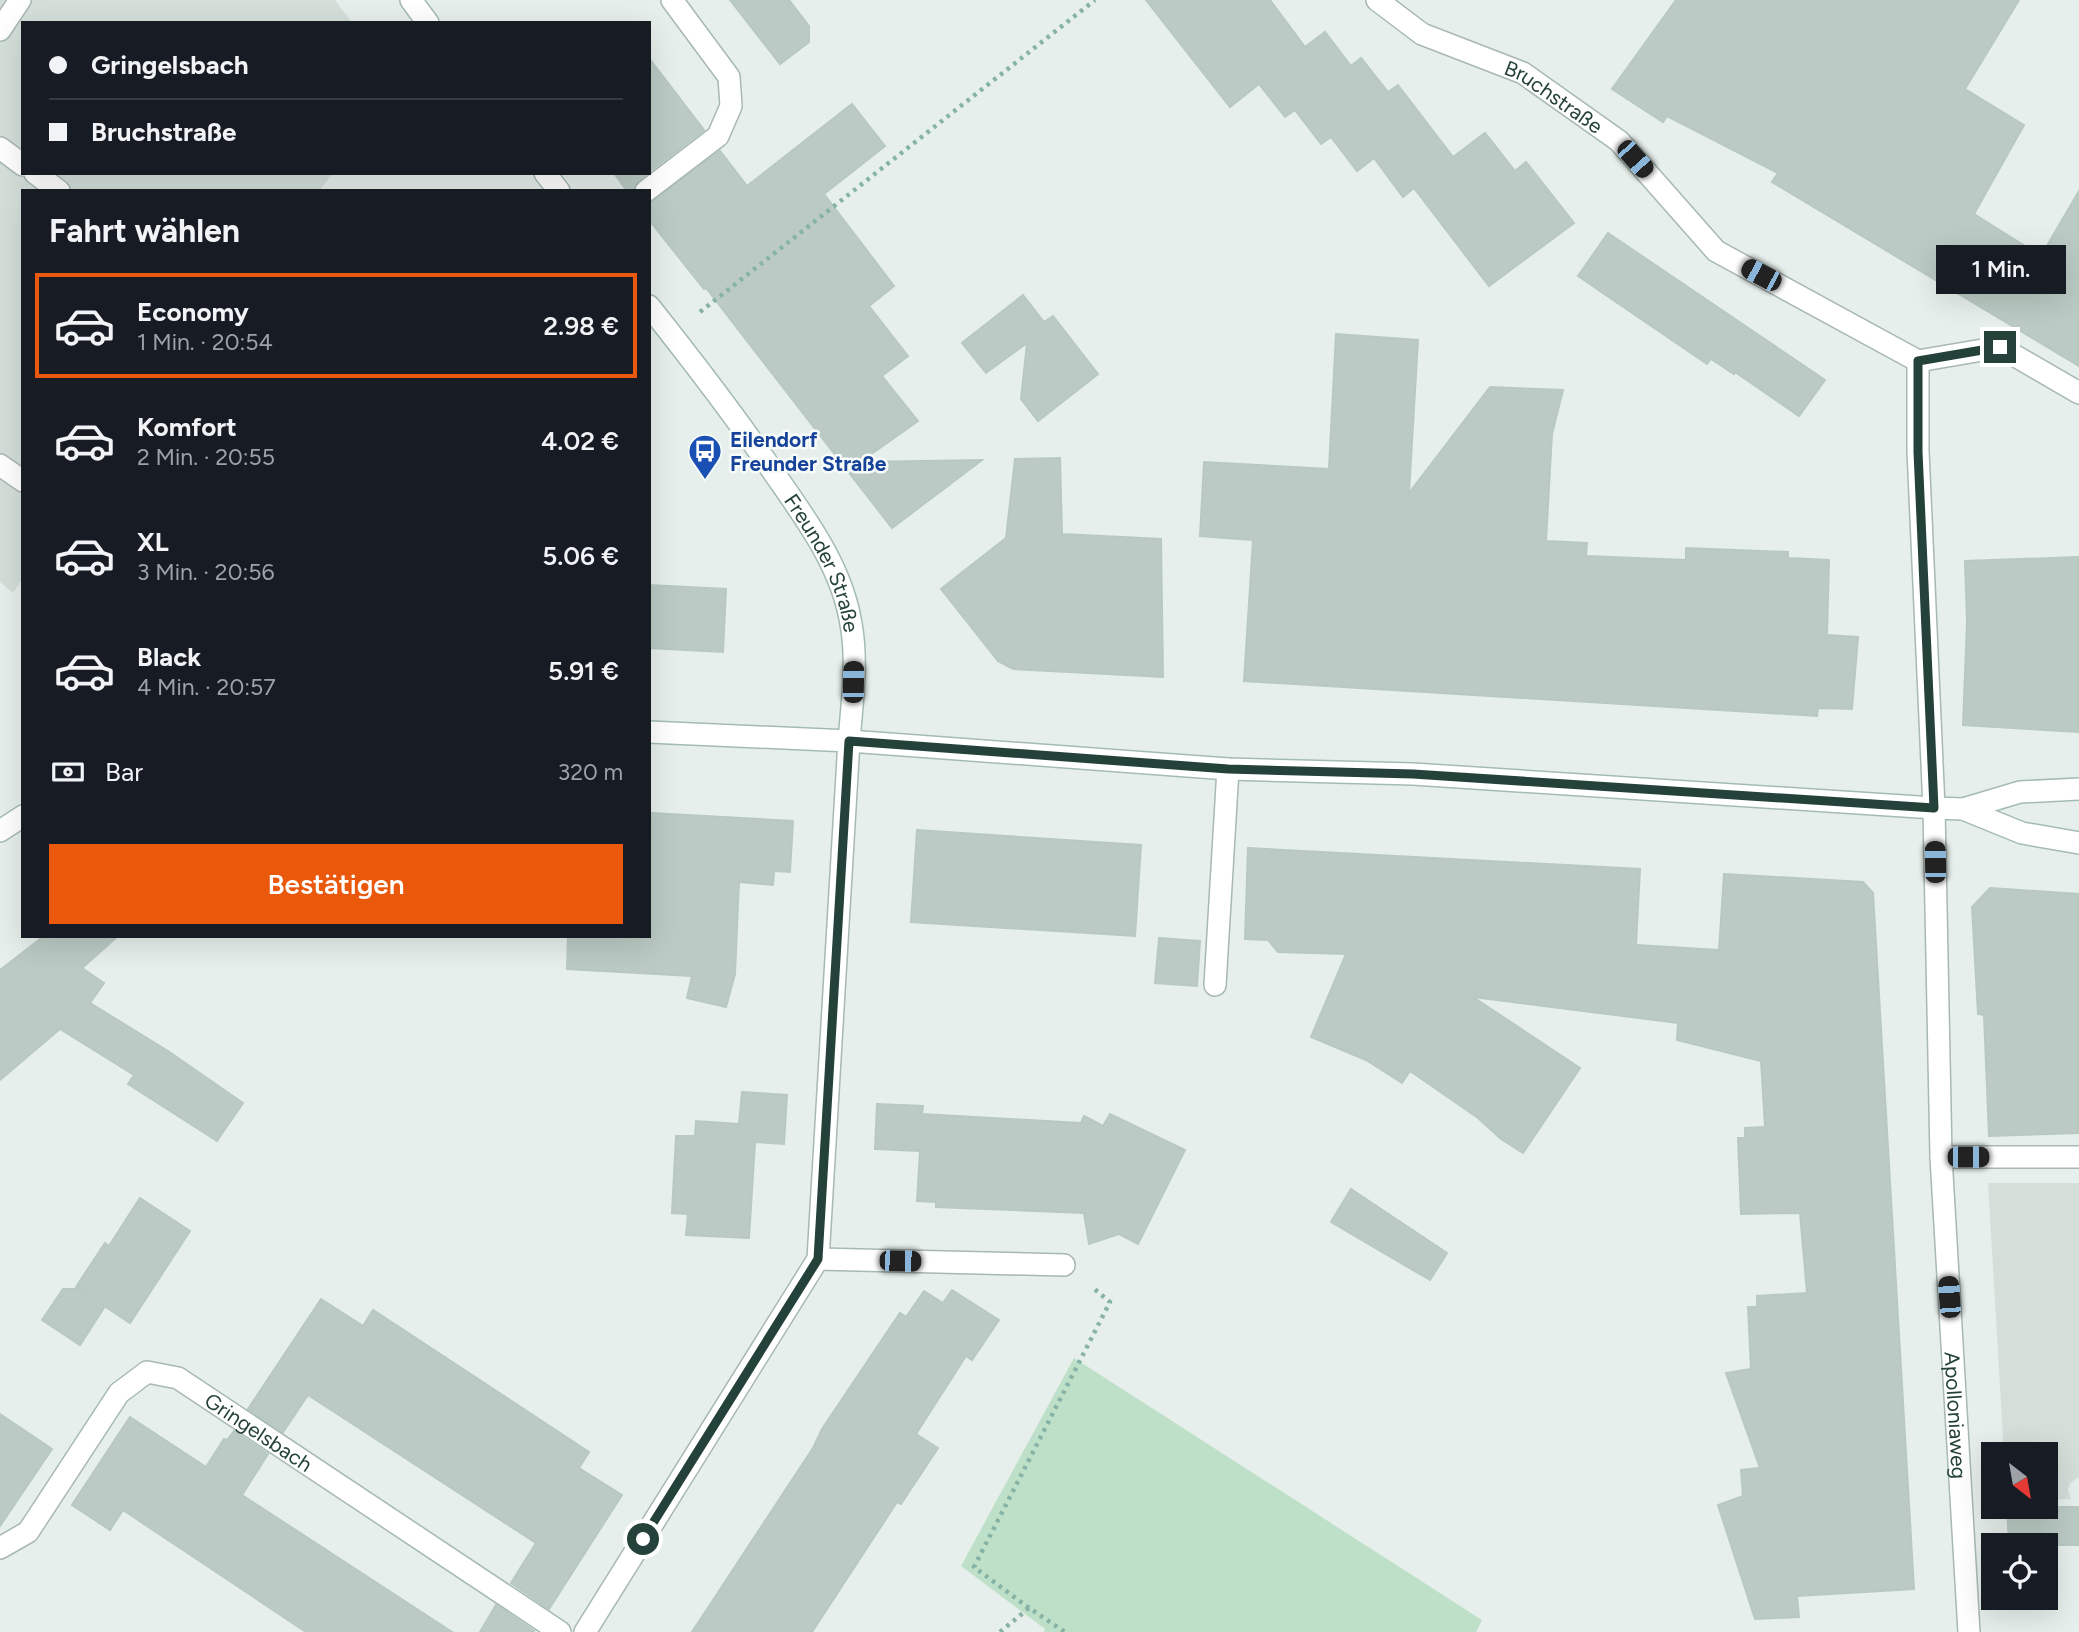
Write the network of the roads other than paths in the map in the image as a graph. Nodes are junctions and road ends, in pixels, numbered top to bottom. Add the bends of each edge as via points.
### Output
1 (20, 0) edge
2 (411, 0) edge
3 (671, 0) edge
4 (1377, 0) edge
5 (427, 21) edge
6 (0, 30) edge
7 (0, 148) edge
8 (21, 164) edge
9 (38, 175) edge
10 (547, 175) edge
11 (56, 189) edge
12 (557, 189) edge
13 (649, 189) edge
14 (651, 308) edge
15 (1918, 361) junction
16 (2079, 393) edge
17 (0, 466) edge
18 (21, 480) edge
19 (651, 732) edge
20 (849, 741) junction
21 (1228, 769) junction
22 (2079, 789) edge
23 (1934, 808) junction
24 (1963, 809) junction
25 (21, 817) edge
26 (0, 831) edge
27 (2079, 843) edge
28 (1215, 985) dead end
29 (1941, 1157) junction
30 (2079, 1157) edge
31 (818, 1259) junction
32 (1064, 1265) road end
33 (0, 1548) edge
34 (560, 1632) edge
35 (585, 1632) edge
36 (1969, 1632) edge

1 - 6 street
2 - 5 street
3 - 13 street via 729,78 731,106 718,136
4 - 15 street, Bruchstraße via 1422,34 1523,73 1619,141 1716,251
7 - 8 street
9 - 11 street
10 - 12 street
14 - 20 street, Freunder Straße via 775,474 812,527 836,573 851,623 854,656
15 - 16 street via 2000,347
15 - 23 street
17 - 18 street
19 - 20 street
20 - 21 street
20 - 31 street
21 - 23 street via 1413,774
21 - 28 street
22 - 24 street via 2020,792
23 - 24 street
23 - 29 street, Apolloniaweg
24 - 27 street via 2022,833
25 - 26 street
29 - 30 street
29 - 36 street, Apolloniaweg
31 - 32 street
31 - 35 street
33 - 34 street, Gringelsbach via 28,1532 119,1393 147,1372 178,1378

